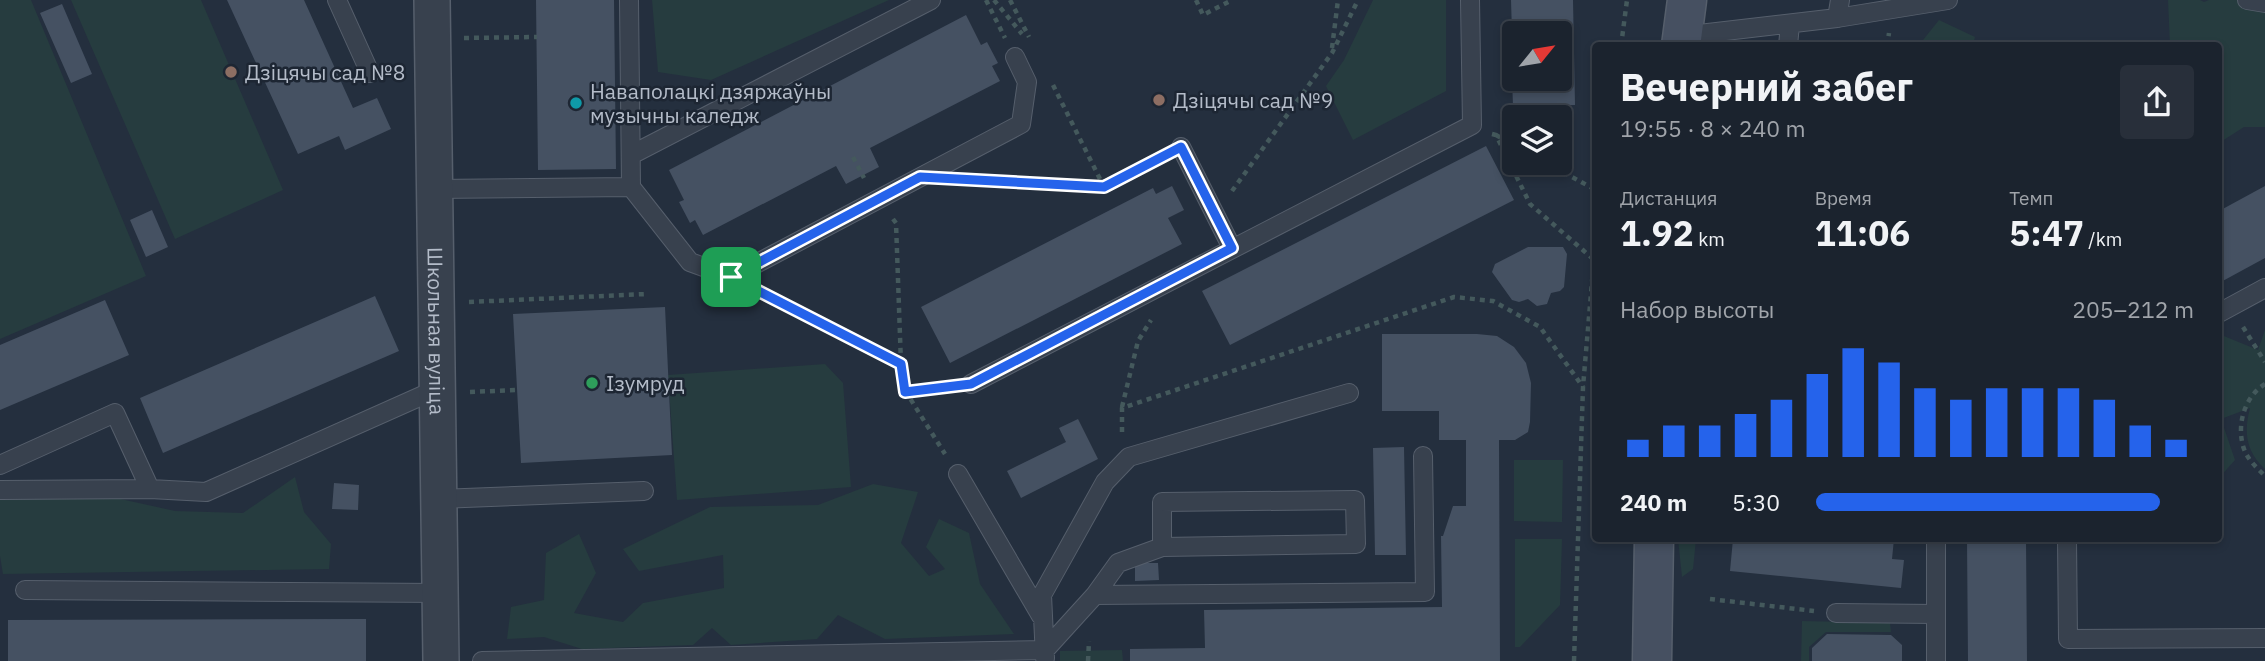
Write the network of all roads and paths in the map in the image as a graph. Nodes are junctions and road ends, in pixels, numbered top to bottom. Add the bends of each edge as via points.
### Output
1 (337, 0) edge
2 (432, 0) edge
3 (629, 0) edge
4 (931, 0) edge
5 (986, 0) edge
6 (994, 0) edge
7 (1010, 0) edge
8 (1196, 0) edge
9 (1232, 0) edge
10 (1338, 0) edge
11 (1358, 0) edge
12 (1471, 0) edge
13 (1627, 0) edge
14 (1840, 0) edge
15 (1948, 0) edge
16 (2247, 0) edge
17 (2265, 4) edge
18 (1837, 18) junction
19 (1790, 24) junction
20 (1684, 27) edge
21 (537, 37) dead end
22 (460, 38) dead end
23 (1622, 42) edge
24 (1788, 42) edge
25 (1332, 53) junction
26 (1015, 57) joint
27 (370, 73) dead end
28 (1048, 75) dead end
29 (1472, 125) junction
30 (1496, 135) junction
31 (1502, 138) edge
32 (1181, 147) joint
33 (631, 155) junction
34 (853, 157) dead end
35 (1568, 175) edge
36 (864, 177) dead end
37 (920, 177) junction
38 (631, 187) junction
39 (1104, 187) junction
40 (1592, 188) edge
41 (435, 189) junction
42 (1214, 215) junction
43 (896, 223) dead end
44 (1232, 248) junction
45 (1592, 257) edge
46 (1592, 271) edge
47 (1179, 275) junction
48 (731, 277) junction
49 (2265, 288) edge
50 (647, 294) dead end
51 (461, 303) dead end
52 (2225, 310) edge
53 (2265, 362) edge
54 (901, 364) junction
55 (971, 384) joint
56 (2265, 384) edge
57 (517, 390) dead end
58 (449, 391) junction
59 (905, 392) junction
60 (1349, 393) dead end
61 (1122, 408) dead end
62 (1423, 456) dead end
63 (0, 465) edge
64 (958, 474) joint
65 (2265, 476) edge
66 (150, 489) junction
67 (0, 490) edge
68 (644, 491) dead end
69 (439, 499) junction
70 (1654, 542) edge
71 (1936, 542) edge
72 (2067, 542) edge
73 (1162, 547) junction
74 (25, 590) dead end
75 (440, 593) junction
76 (1095, 595) junction
77 (1710, 599) dead end
78 (1836, 613) joint
79 (1936, 614) junction
80 (1043, 619) junction
81 (2265, 638) edge
82 (1045, 656) edge
83 (440, 661) edge
84 (482, 661) edge
85 (1574, 661) edge
86 (1652, 661) edge
87 (1936, 661) edge

1 - 27 lane
2 - 41 street, Школьная вуліца
3 - 33 lane
4 - 33 lane
5 - 26 path
6 - 7 path via 1028,38
8 - 9 path via 1203,15
10 - 25 path
11 - 25 path
12 - 29 lane
13 - 23 path
14 - 18 lane
15 - 18 lane
16 - 17 lane
18 - 19 lane
19 - 20 lane
19 - 24 lane
21 - 22 path
25 - 42 path
26 - 37 lane via 1027,82 1021,124
28 - 39 path
29 - 30 path
29 - 44 lane
30 - 31 path
30 - 45 path via 1530,204
32 - 39 path
32 - 42 lane
33 - 38 lane
34 - 36 path
35 - 40 path
37 - 39 path
37 - 48 lane
38 - 41 lane
38 - 48 lane via 690,262
41 - 58 street, Школьная вуліца
42 - 44 lane
43 - 54 path
44 - 47 lane
46 - 85 path via 1583,387
47 - 55 lane
47 - 61 path via 1138,341
48 - 54 path
49 - 52 lane
50 - 51 path
52 - 53 path
54 - 59 path
55 - 59 path
56 - 65 path via 2249,400 2241,433 2244,450
57 - 58 path
58 - 66 lane via 206,492
58 - 69 street, Школьная вуліца
59 - 64 path
60 - 80 lane via 1129,457 1105,482 1042,595
62 - 76 lane via 1424,592
63 - 66 lane via 115,413
64 - 80 lane
66 - 67 lane
68 - 69 lane
69 - 75 street, Школьная вуліца
70 - 86 main road
71 - 79 lane
72 - 81 lane via 2068,639
73 - 73 lane via 1356,544 1355,500 1162,502
73 - 76 lane via 1118,563
74 - 75 lane
75 - 83 street, Школьная вуліца
76 - 82 lane
77 - 78 path
78 - 79 lane
79 - 87 lane
80 - 82 lane
82 - 84 lane

